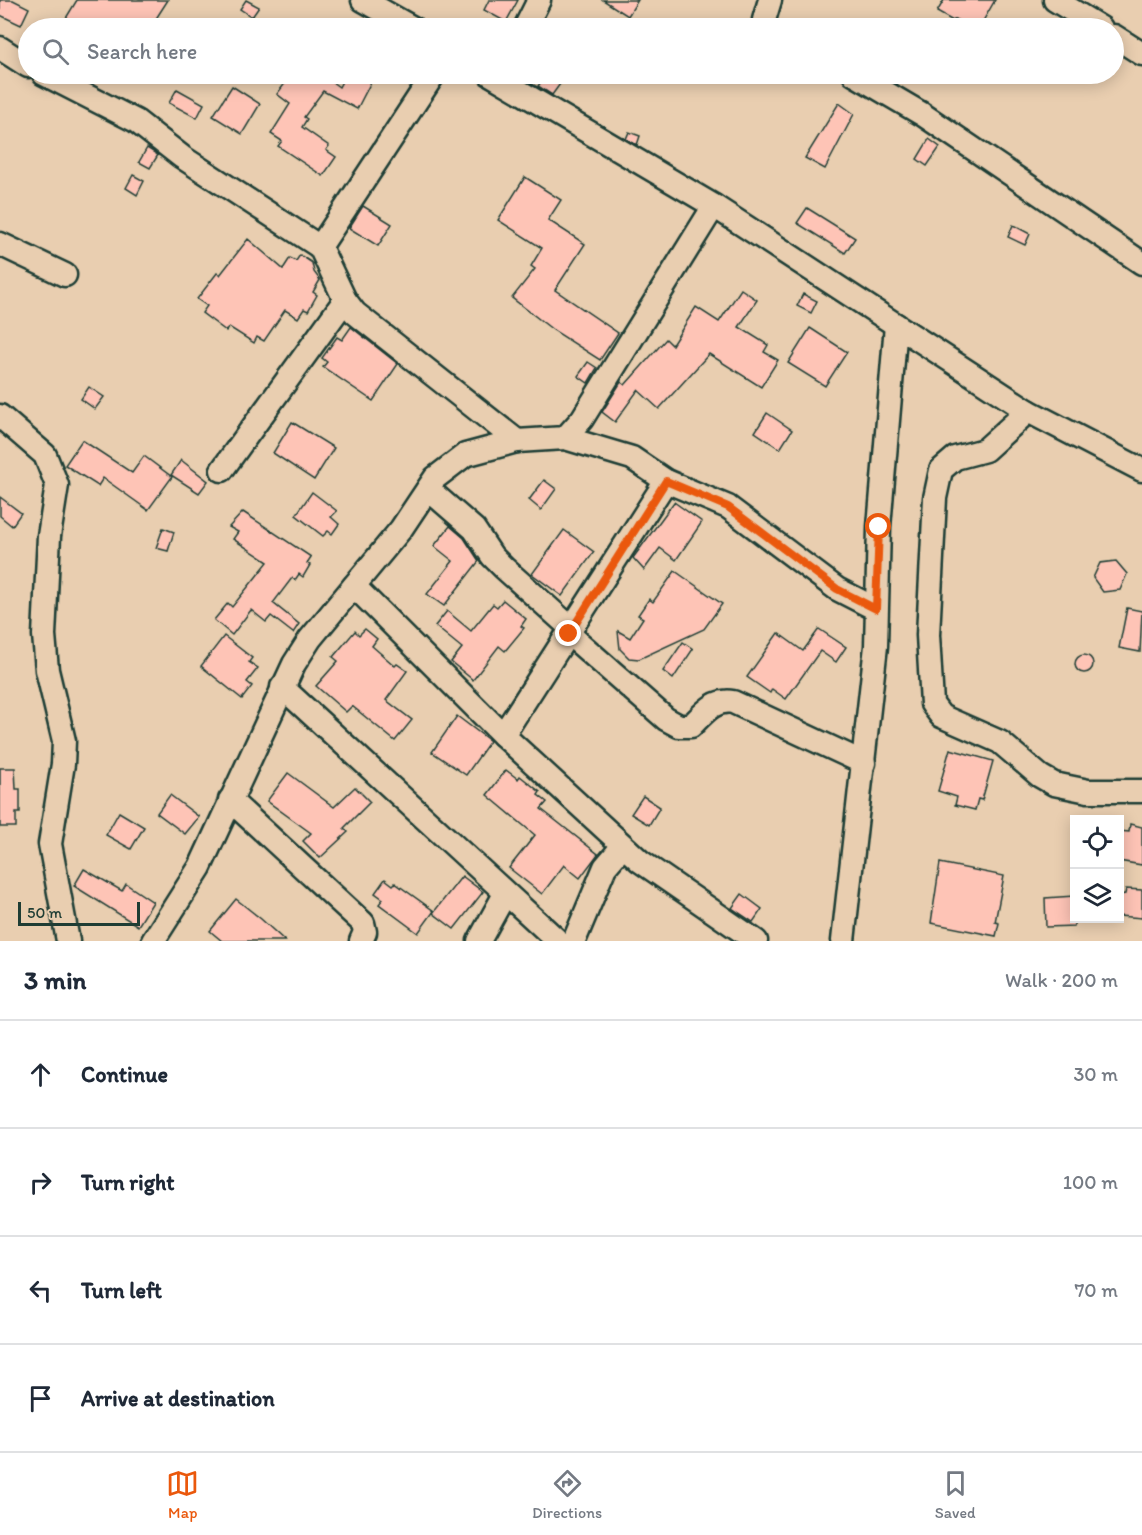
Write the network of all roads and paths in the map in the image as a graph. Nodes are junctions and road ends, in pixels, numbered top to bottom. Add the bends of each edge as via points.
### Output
1 (363, 0) edge
2 (538, 0) edge
3 (770, 0) edge
4 (1055, 0) edge
5 (395, 18) edge
6 (530, 18) edge
7 (765, 18) edge
8 (1085, 18) edge
9 (1124, 43) edge
10 (0, 48) edge
11 (1142, 54) edge
12 (18, 60) edge
13 (64, 84) edge
14 (427, 84) edge
15 (507, 84) edge
16 (871, 84) edge
17 (714, 206) junction
18 (0, 244) edge
19 (320, 247) junction
20 (1142, 263) edge
21 (65, 275) dead end
22 (345, 300) junction
23 (896, 325) junction
24 (1028, 411) junction
25 (0, 416) edge
26 (565, 438) junction
27 (517, 441) junction
28 (222, 470) dead end
29 (1142, 470) edge
30 (666, 481) junction
31 (428, 489) junction
32 (354, 586) junction
33 (876, 609) junction
34 (571, 632) junction
35 (282, 687) junction
36 (503, 735) junction
37 (864, 763) junction
38 (1142, 791) edge
39 (230, 800) junction
40 (623, 846) junction
41 (505, 894) junction
42 (68, 941) edge
43 (153, 941) edge
44 (361, 941) edge
45 (479, 941) edge
46 (558, 941) edge
47 (574, 941) edge
48 (756, 941) edge
49 (843, 941) edge

1 - 5 street
2 - 6 street
3 - 7 street
4 - 8 street
9 - 11 street
10 - 12 street
13 - 19 street via 136,121 182,157
14 - 19 street
15 - 17 street
16 - 20 street via 922,114
17 - 23 street
17 - 26 street via 582,419
18 - 21 street
19 - 22 street
22 - 27 street via 355,313
22 - 28 street
23 - 24 street
23 - 33 street
24 - 29 street
24 - 38 street via 985,450 955,458 941,470 935,498 928,635 932,704 941,716 1000,742 1054,784 1088,791
25 - 42 street via 45,455 57,485 49,536 44,635 47,670 64,741 50,844
26 - 27 street
26 - 30 street via 632,458
27 - 31 street via 465,455 435,478
30 - 33 street via 728,507 837,589
30 - 34 street
31 - 32 street
31 - 34 street via 474,529 492,556
32 - 35 street via 310,639
32 - 36 street
33 - 37 street
34 - 36 street
34 - 37 street via 666,719 679,726 691,726 713,704 733,702
35 - 39 street
35 - 41 street
36 - 40 street
37 - 49 street
39 - 43 street via 200,867
39 - 44 street via 363,923
40 - 47 street via 605,867
40 - 48 street
41 - 45 street
41 - 46 street

